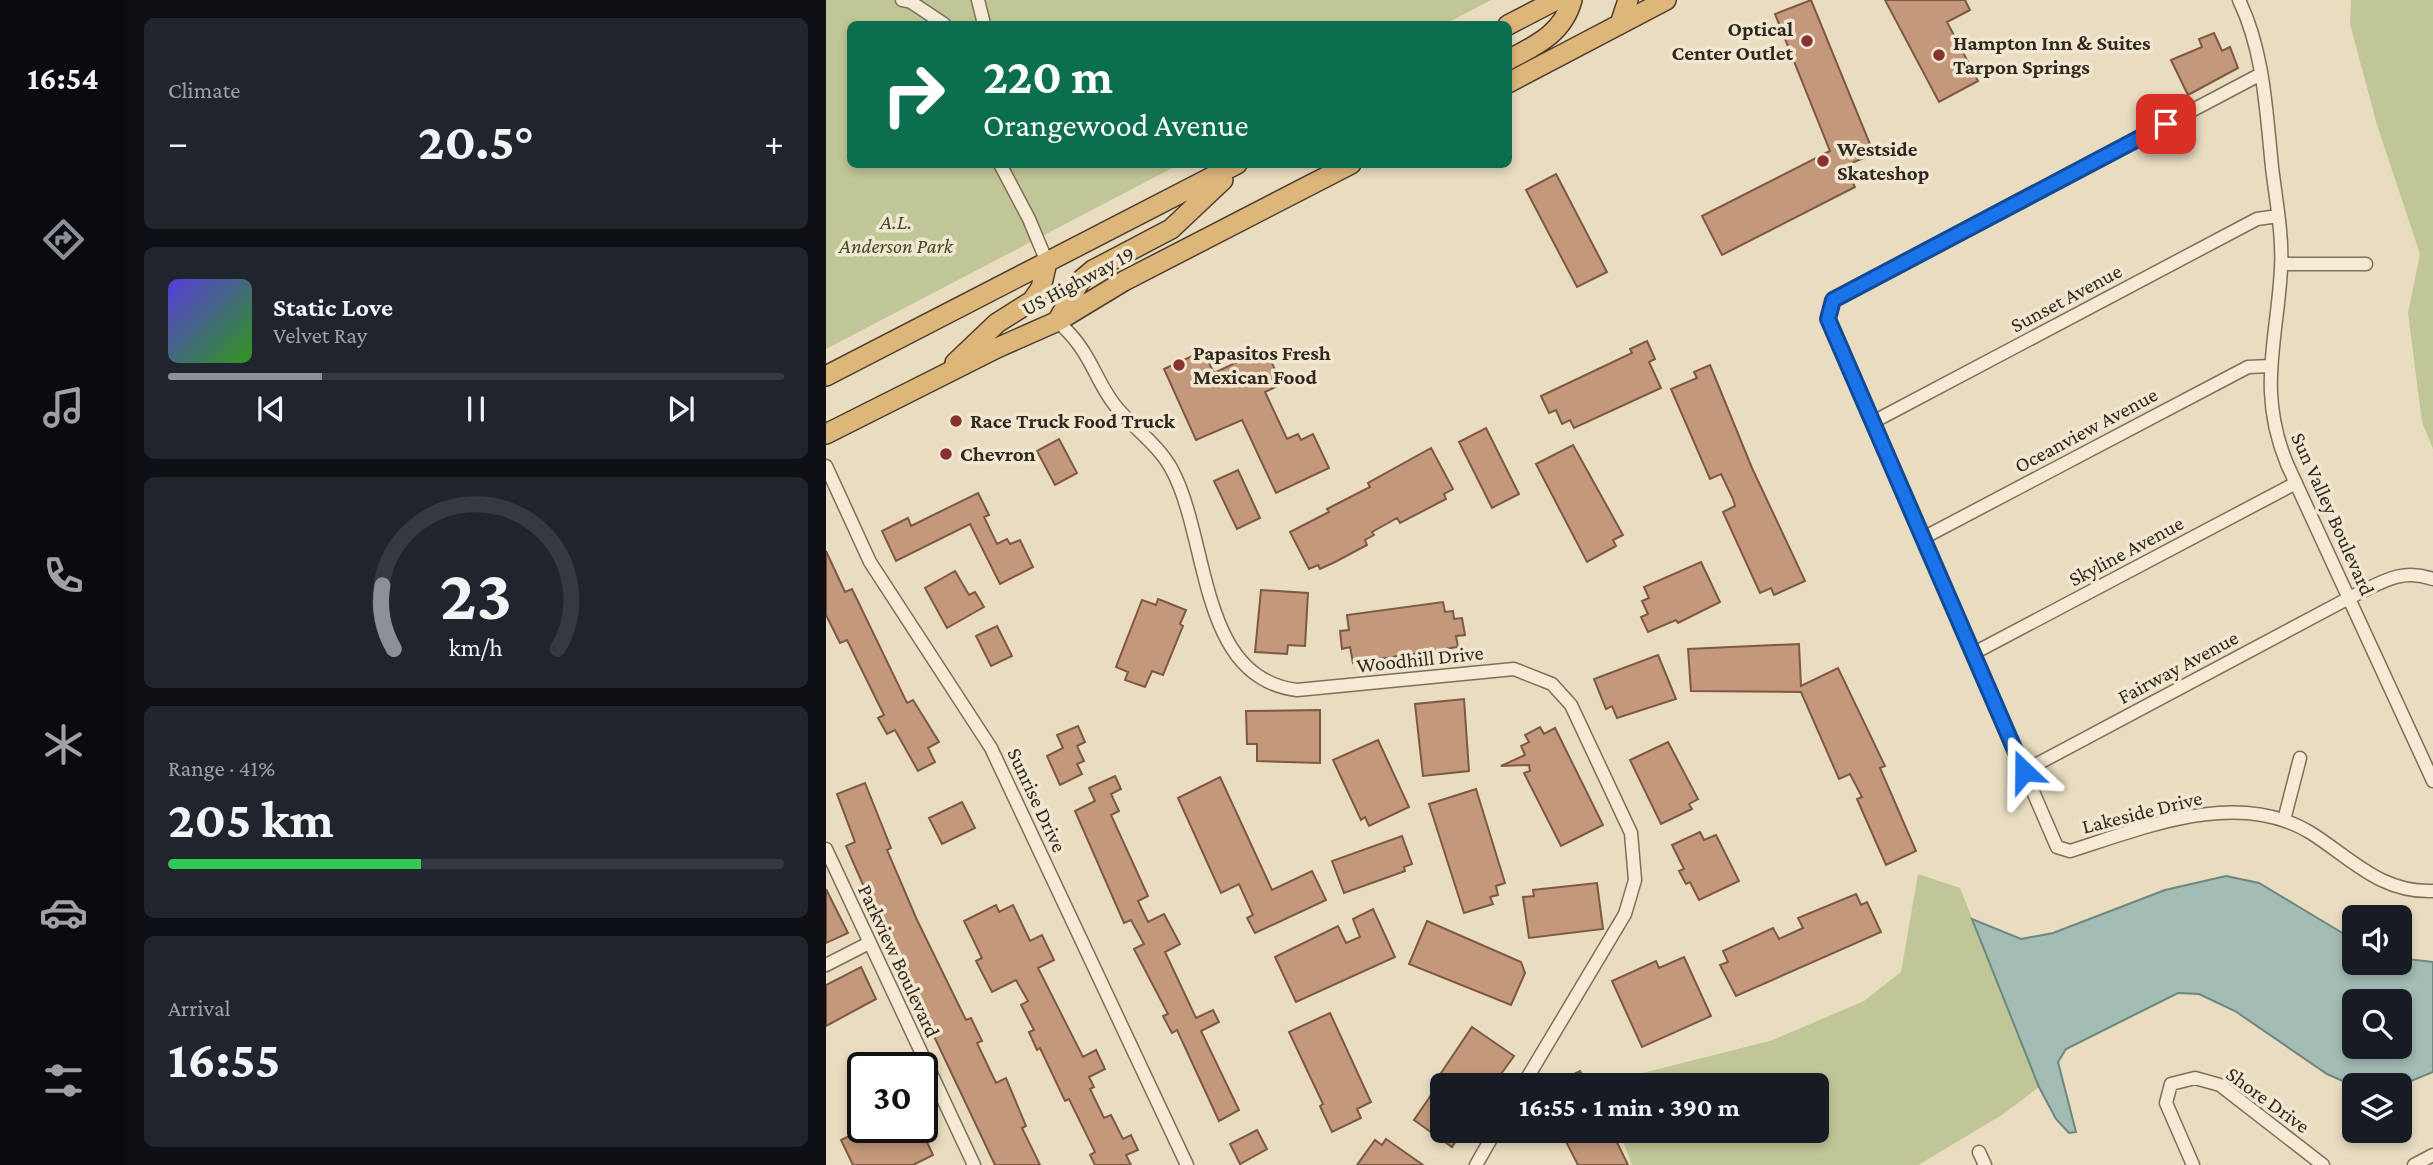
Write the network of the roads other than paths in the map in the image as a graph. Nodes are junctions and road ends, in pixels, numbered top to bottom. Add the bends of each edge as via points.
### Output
1 (902, 0) edge
2 (978, 0) edge
3 (1556, 0) edge
4 (1572, 0) edge
5 (1628, 0) edge
6 (1666, 0) edge
7 (2239, 0) edge
8 (940, 21) edge
9 (983, 21) edge
10 (1512, 22) edge
11 (1620, 24) junction
12 (1512, 58) edge
13 (2261, 74) junction
14 (1512, 81) edge
15 (1002, 168) edge
16 (1230, 168) edge
17 (1234, 168) edge
18 (1343, 168) edge
19 (2278, 216) junction
20 (1046, 262) junction
21 (2281, 264) junction
22 (2366, 264) dead end
23 (1058, 321) junction
24 (2270, 366) junction
25 (826, 376) edge
26 (939, 378) junction
27 (1873, 422) junction
28 (826, 435) edge
29 (826, 466) edge
30 (2296, 483) junction
31 (1923, 538) junction
32 (2433, 579) edge
33 (2349, 598) junction
34 (1974, 653) junction
35 (2300, 758) dead end
36 (2024, 771) junction
37 (2433, 781) edge
38 (2284, 820) junction
39 (826, 849) edge
40 (2433, 891) edge
41 (869, 943) junction
42 (826, 965) edge
43 (1530, 1073) edge
44 (1489, 1143) edge
45 (1979, 1152) dead end
46 (2433, 1155) edge
47 (974, 1165) edge
48 (1186, 1165) edge
49 (1476, 1165) edge
50 (1985, 1165) edge
51 (2193, 1165) edge
52 (2323, 1165) edge
53 (2414, 1165) edge

1 - 8 street
2 - 9 street
3 - 10 highway
4 - 12 highway via 1557,30
5 - 11 highway
6 - 11 highway
7 - 13 street, Sun Valley Boulevard via 2254,34
11 - 14 highway
13 - 19 street, Sun Valley Boulevard
13 - 27 street via 1833,300 1828,319
15 - 20 street
16 - 20 highway, US Highway 19
17 - 23 highway via 1171,229 1080,281
18 - 23 highway, US Highway 19 via 1124,281
19 - 21 street, Sun Valley Boulevard
19 - 27 street, Sunset Avenue via 2257,219
20 - 25 highway, US Highway 19
20 - 26 highway via 1041,288 1032,301 997,323
21 - 22 street
21 - 24 street, Sun Valley Boulevard
23 - 26 highway, US Highway 19
23 - 43 street, Woodhill Drive via 1079,344 1117,408 1170,467 1183,495 1220,629 1233,654 1249,671 1278,688 1297,690 1514,669 1552,684 1571,705 1626,818 1634,851 1634,890 1625,914
24 - 30 street, Sun Valley Boulevard via 2274,424
24 - 31 street, Oceanview Avenue via 2248,367
26 - 28 highway, US Highway 19
27 - 31 street
29 - 48 street, Sunrise Drive via 870,562 991,748
30 - 33 street, Sun Valley Boulevard
30 - 34 street, Skyline Avenue
31 - 34 street
32 - 33 street, Fairway Avenue via 2416,573 2401,575
33 - 36 street, Fairway Avenue
33 - 37 street, Sun Valley Boulevard
34 - 36 street
35 - 38 street
36 - 38 street, Lakeside Drive via 2054,843 2070,851 2216,813
38 - 40 street, Lakeside Drive via 2311,833 2383,883
39 - 41 street, Parkview Boulevard
41 - 42 street
41 - 47 street, Parkview Boulevard
44 - 49 street
45 - 50 street
46 - 53 street
51 - 52 street, Shore Drive via 2166,1103 2171,1084 2185,1078 2220,1085

